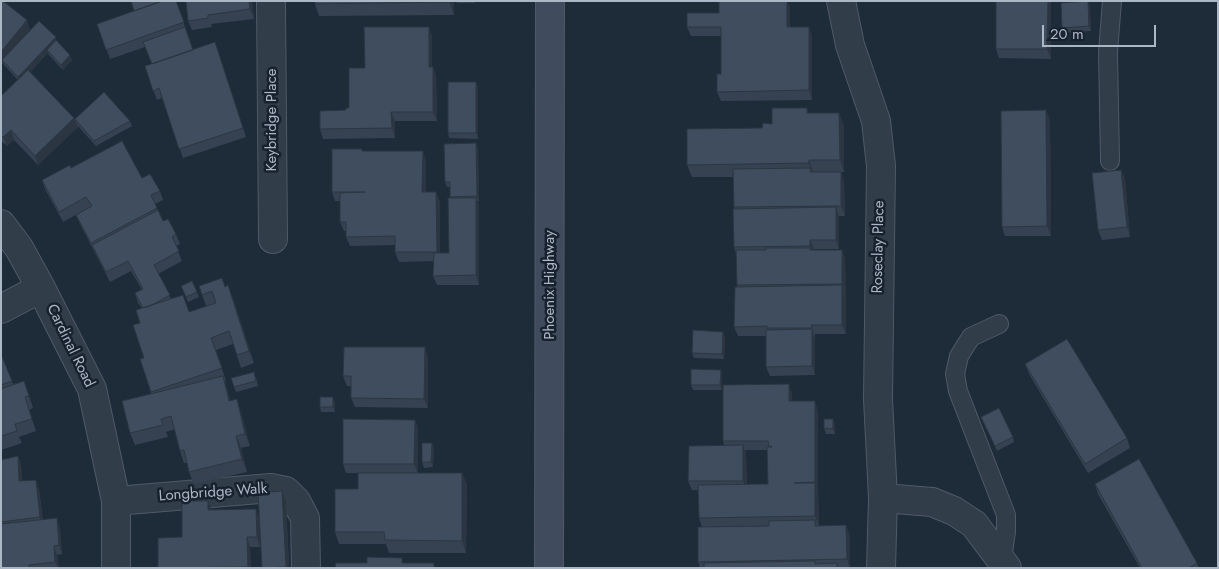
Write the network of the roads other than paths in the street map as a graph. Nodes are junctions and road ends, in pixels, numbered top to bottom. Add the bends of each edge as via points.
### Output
1 (271, 1) edge
2 (550, 1) edge
3 (841, 1) edge
4 (1112, 1) edge
5 (1110, 161) dead end
6 (1, 224) edge
7 (272, 239) dead end
8 (41, 288) junction
9 (1, 309) edge
10 (999, 324) dead end
11 (883, 498) junction
12 (116, 501) junction
13 (1004, 563) edge
14 (116, 568) edge
15 (306, 568) edge
16 (549, 568) edge
17 (881, 568) edge

1 - 7 street, Keybridge Place
2 - 16 main road, Phoenix Highway
3 - 11 street, Roseclay Place via 850,45 876,121 881,166 878,399
4 - 5 lane via 1108,52
6 - 8 street, Cardinal Road via 19,248
8 - 9 street
8 - 12 street, Cardinal Road via 92,389
10 - 13 lane via 971,337 959,356 955,374 958,391 1006,516
11 - 13 street via 932,502 954,511 974,524
11 - 17 street, Roseclay Place
12 - 14 street, Cardinal Road
12 - 15 street, Longbridge Walk via 271,488 286,492 296,501 305,518

